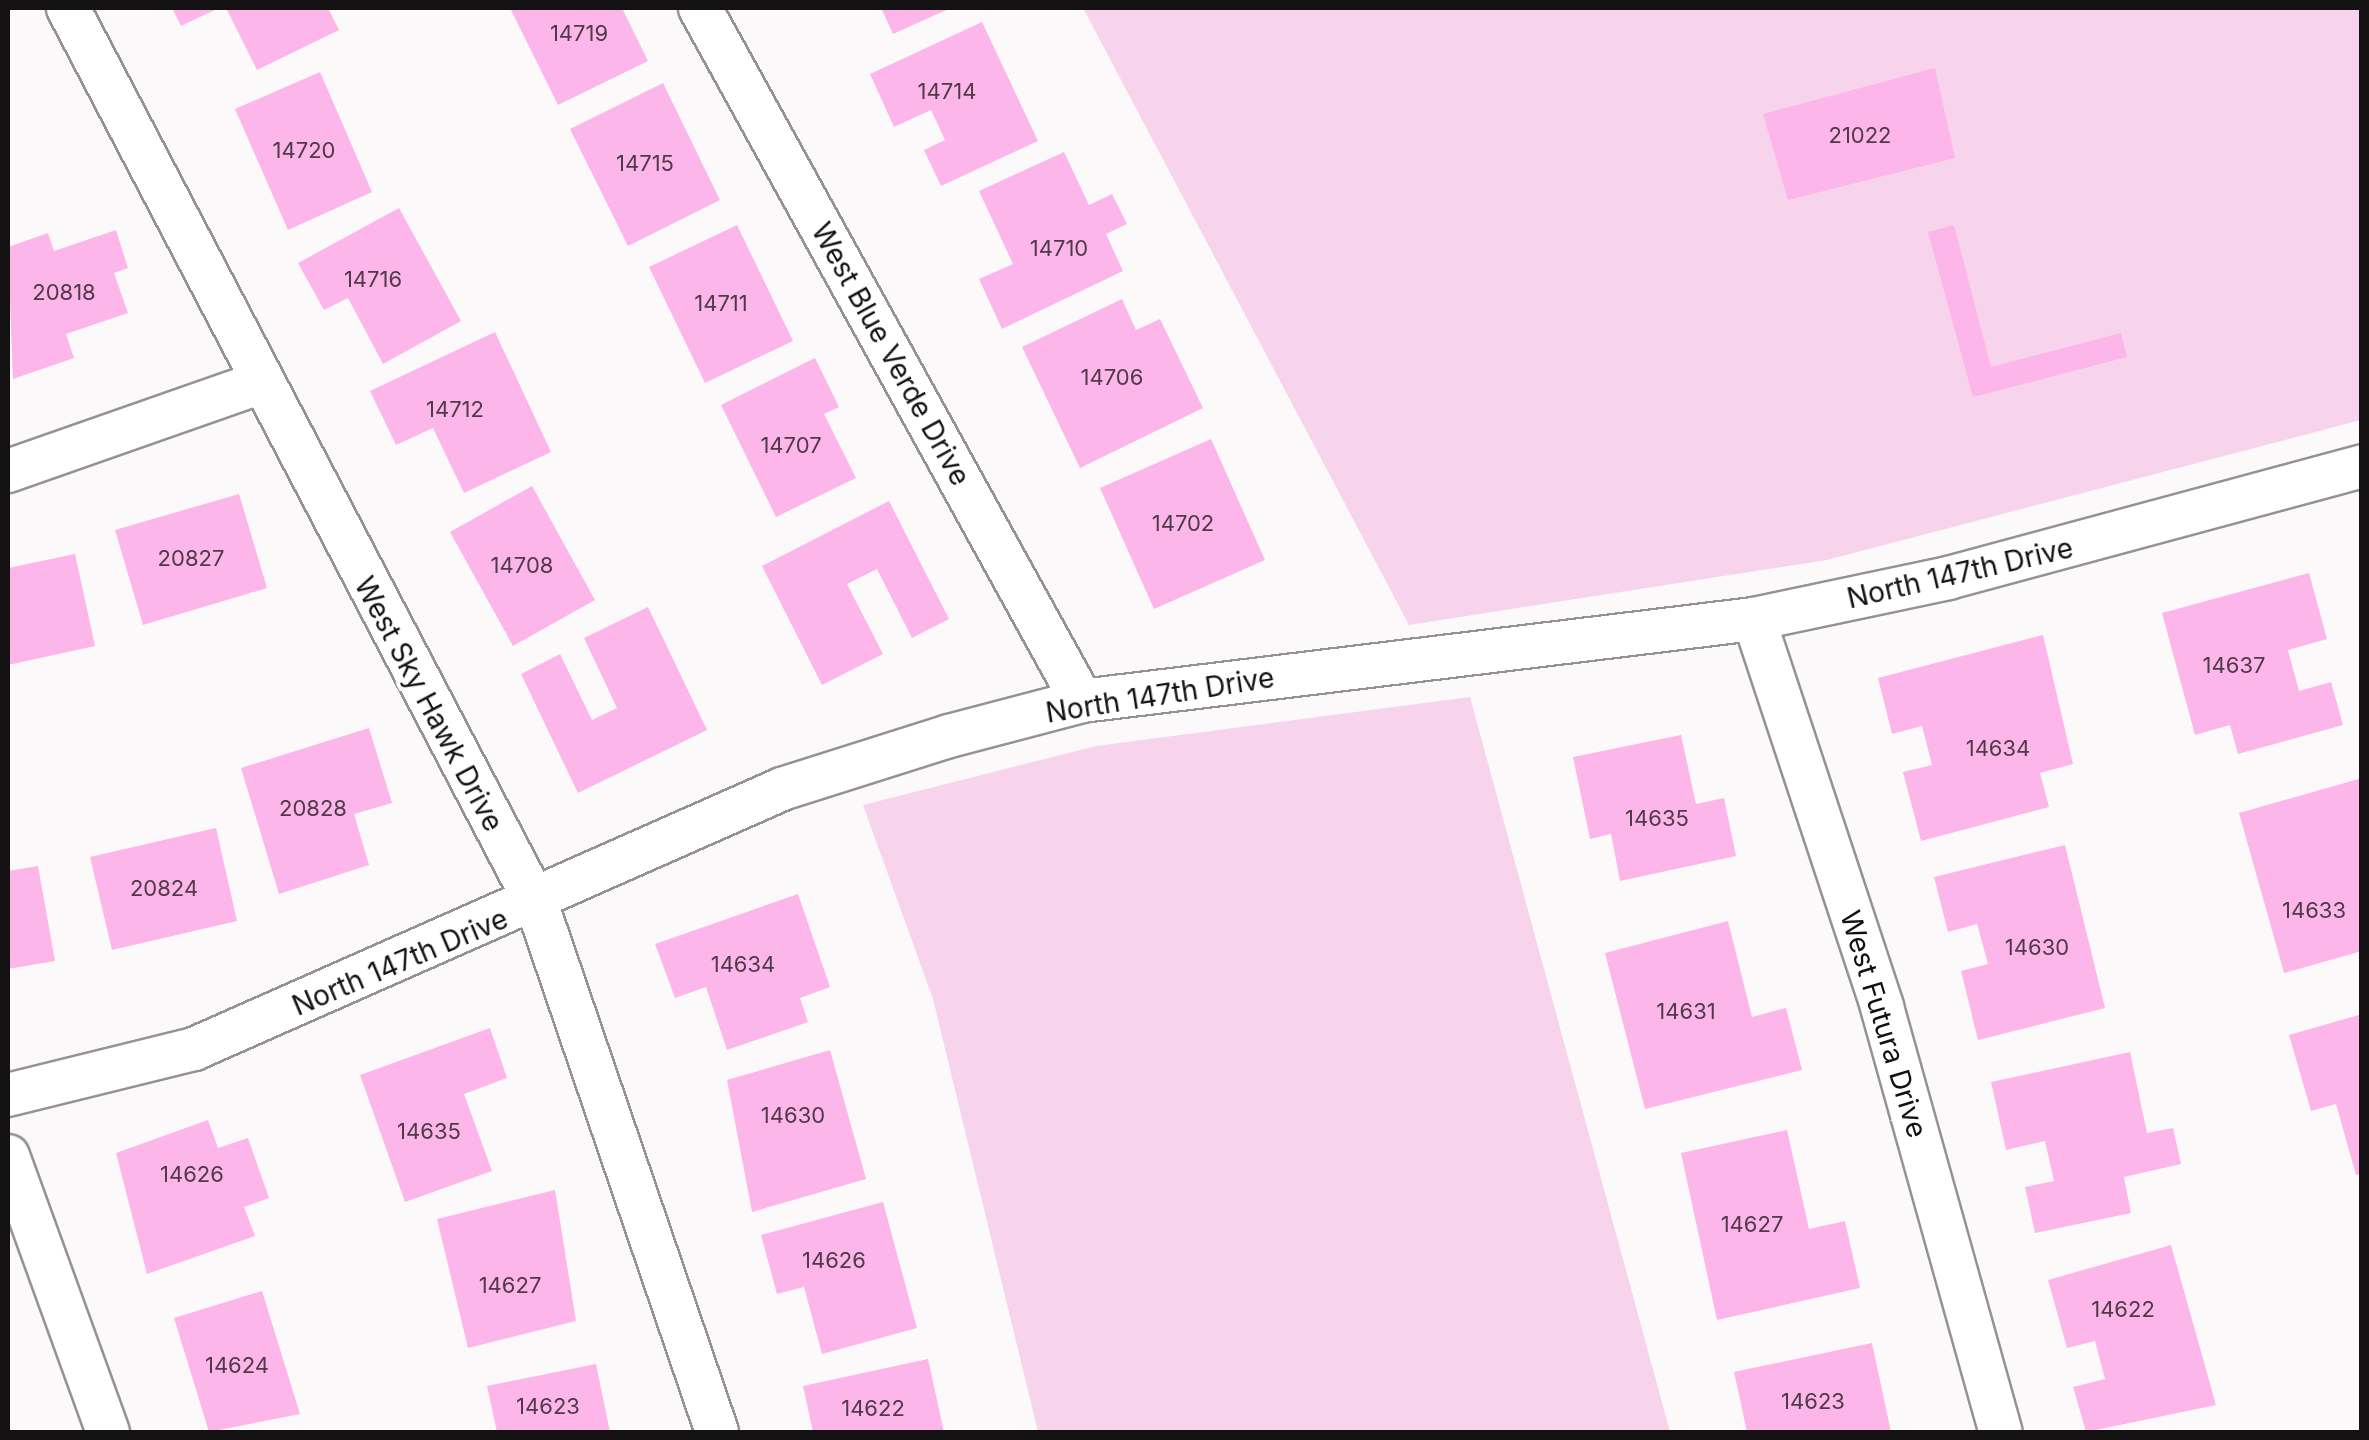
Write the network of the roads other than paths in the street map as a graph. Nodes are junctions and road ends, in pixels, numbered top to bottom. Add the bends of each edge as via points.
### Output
1 (68, 8) edge
2 (700, 8) edge
3 (257, 384) junction
4 (2362, 466) edge
5 (8, 472) edge
6 (1754, 619) junction
7 (1082, 701) junction
8 (537, 905) junction
9 (8, 1095) edge
10 (8, 1156) edge
11 (108, 1432) edge
12 (717, 1432) edge
13 (2001, 1432) edge

1 - 3 street, West Sky Hawk Drive
2 - 7 street, West Blue Verde Drive
3 - 5 street
3 - 8 street, West Sky Hawk Drive
4 - 6 street, North 147th Drive via 1966,574
6 - 7 street, North 147th Drive
6 - 13 street, West Futura Drive via 1882,1007
7 - 8 street, North 147th Drive via 782,789
8 - 9 street, North 147th Drive via 194,1049
8 - 12 street, West Sky Hawk Drive
10 - 11 street

